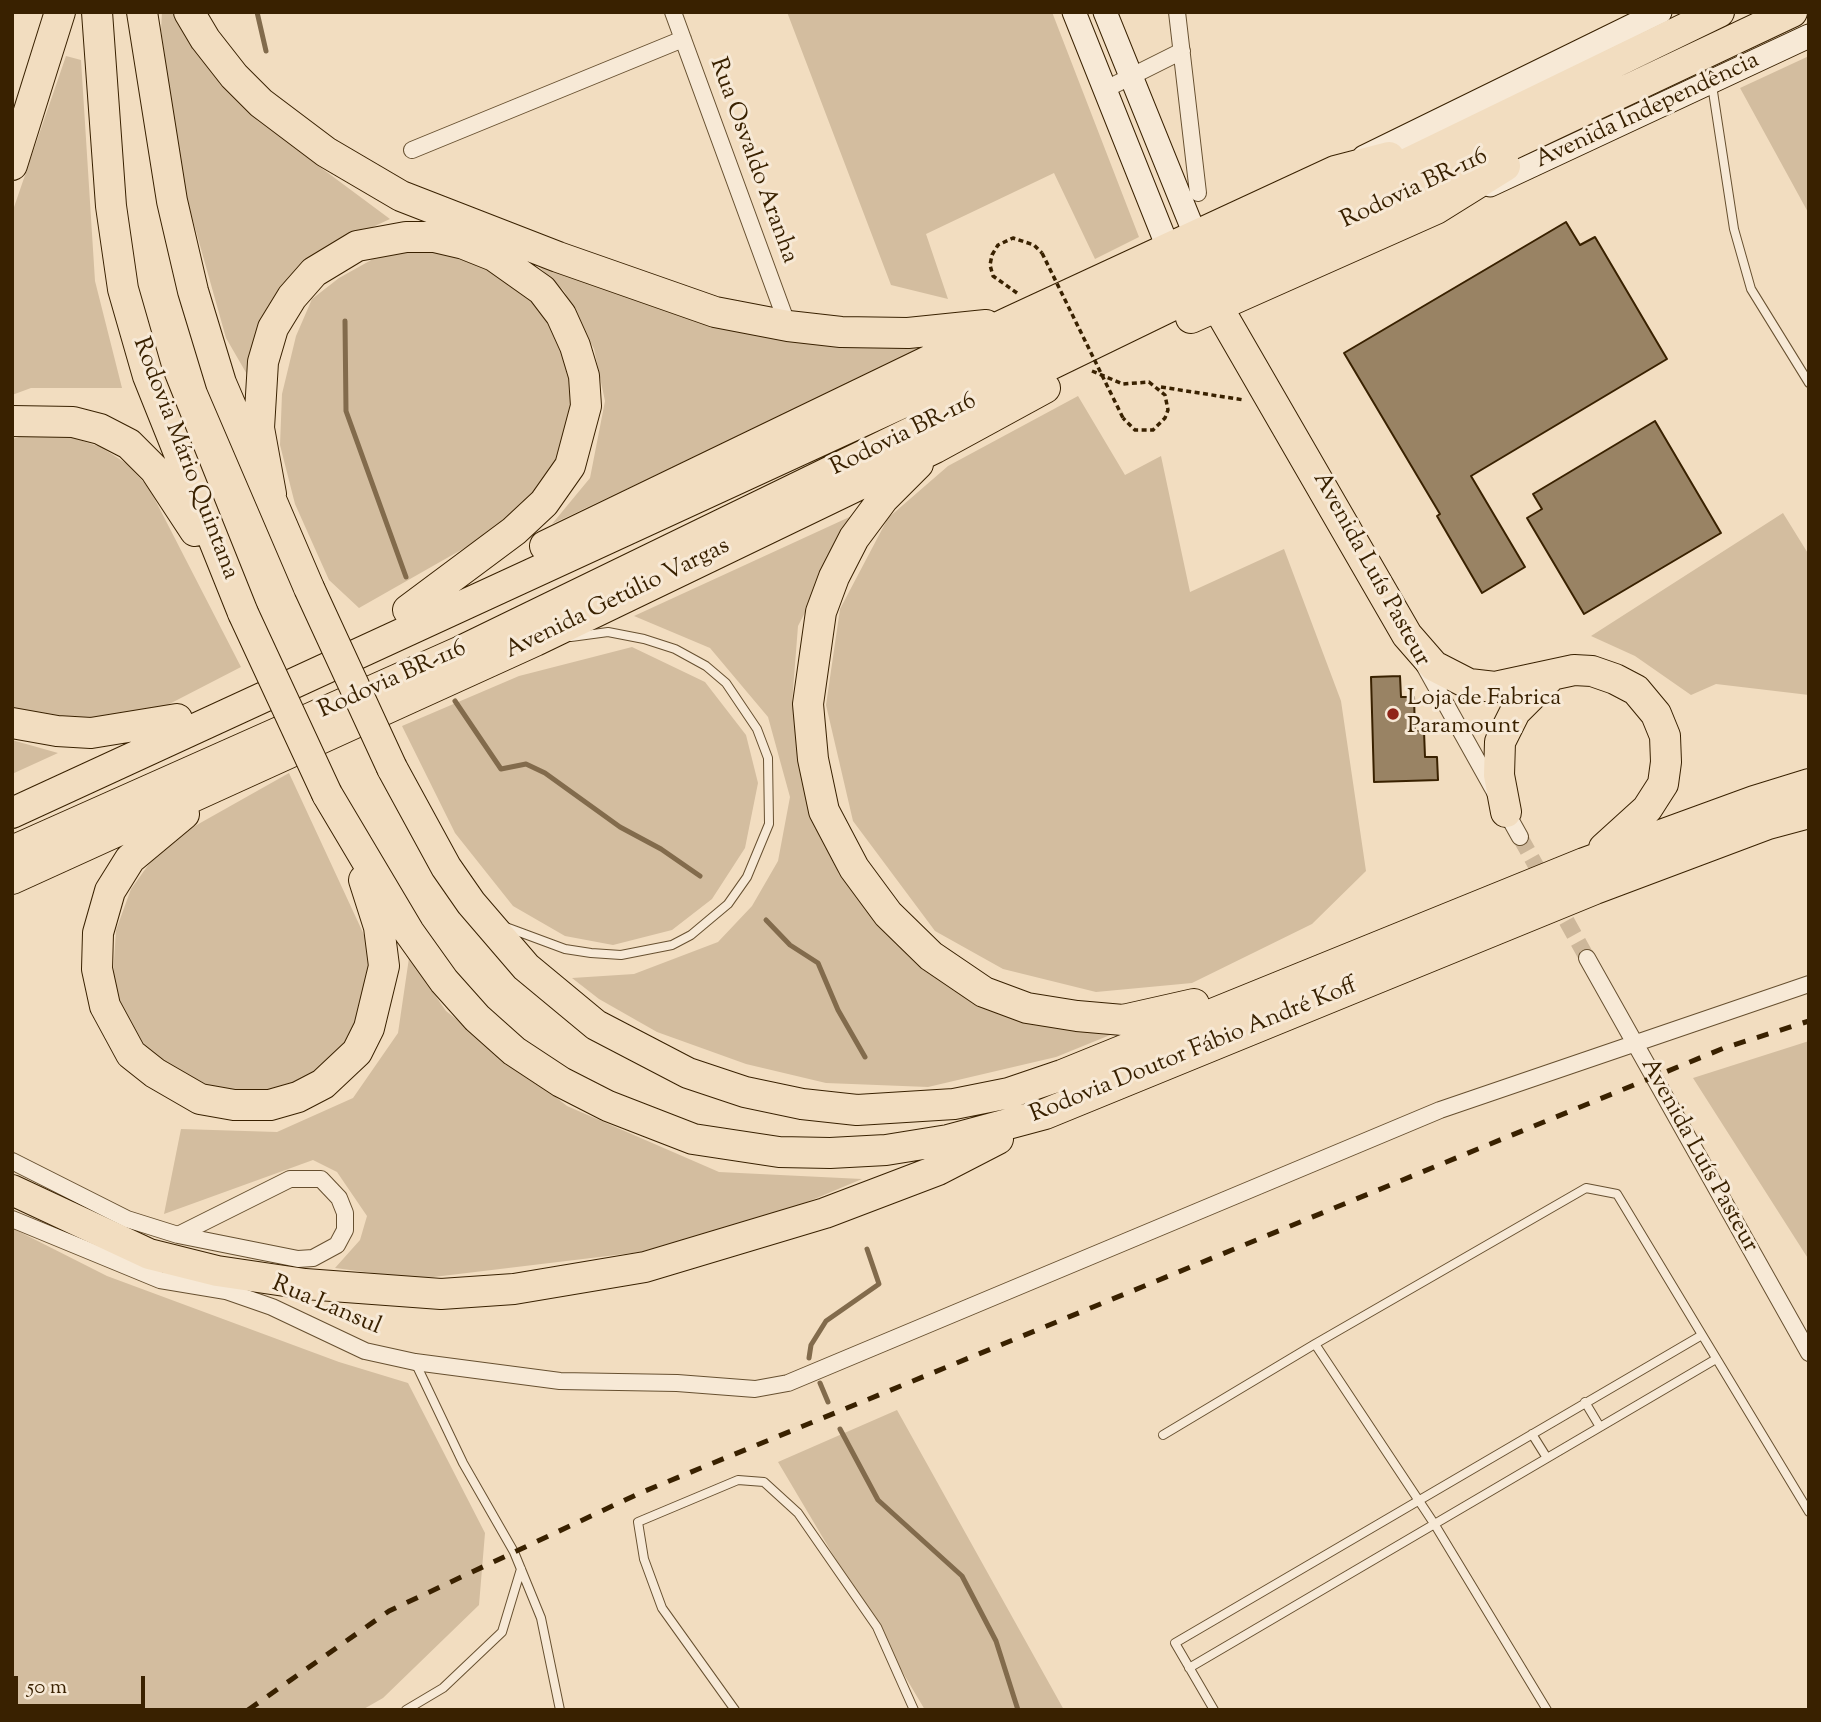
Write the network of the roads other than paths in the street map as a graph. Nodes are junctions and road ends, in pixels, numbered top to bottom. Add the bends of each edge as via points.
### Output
1 (60, 12) edge
2 (97, 12) edge
3 (142, 12) edge
4 (189, 12) edge
5 (673, 12) edge
6 (1074, 12) edge
7 (1105, 12) edge
8 (1177, 12) edge
9 (1660, 12) edge
10 (1719, 12) edge
11 (1791, 12) edge
12 (1809, 17) edge
13 (1809, 36) edge
14 (683, 39) junction
15 (1182, 51) junction
16 (1660, 75) junction
17 (1130, 77) junction
18 (1712, 83) junction
19 (1630, 89) junction
20 (1104, 90) junction
21 (1454, 140) junction
22 (412, 150) dead end
23 (12, 165) edge
24 (1335, 171) junction
25 (1198, 193) dead end
26 (1436, 208) junction
27 (1196, 237) junction
28 (1169, 250) junction
29 (1217, 306) junction
30 (1007, 323) junction
31 (788, 326) junction
32 (1809, 383) edge
33 (12, 421) edge
34 (934, 447) junction
35 (271, 494) junction
36 (408, 610) junction
37 (243, 613) junction
38 (1407, 635) junction
39 (535, 641) junction
40 (1549, 678) junction
41 (177, 719) junction
42 (12, 723) edge
43 (229, 782) junction
44 (1809, 784) edge
45 (12, 811) edge
46 (1809, 813) edge
47 (1513, 825) joint
48 (349, 829) junction
49 (1584, 863) junction
50 (19, 867) edge
51 (484, 918) junction
52 (1587, 958) tunnel mouth
53 (1809, 984) edge
54 (1269, 990) junction
55 (1634, 1042) junction
56 (1045, 1114) junction
57 (12, 1161) edge
58 (12, 1190) edge
59 (12, 1219) edge
60 (177, 1235) junction
61 (1702, 1335) junction
62 (1315, 1343) junction
63 (1809, 1353) edge
64 (1716, 1359) junction
65 (415, 1362) junction
66 (1585, 1402) junction
67 (1600, 1427) junction
68 (1532, 1434) junction
69 (1163, 1435) dead end
70 (1547, 1458) junction
71 (1416, 1499) junction
72 (1809, 1512) edge
73 (1434, 1525) junction
74 (521, 1569) junction
75 (1189, 1668) junction
76 (406, 1710) edge
77 (561, 1710) edge
78 (735, 1710) edge
79 (914, 1710) edge
80 (1214, 1710) edge
81 (1546, 1710) edge

1 - 23 highway
2 - 37 highway, Rodovia Mário Quintana via 111,206 123,289 148,376
3 - 35 highway via 158,121 193,291 221,383
4 - 31 highway via 227,67 261,103 326,152 401,196 702,307
5 - 14 street, Rua Osvaldo Aranha
6 - 20 main road
7 - 17 main road
8 - 15 street
9 - 24 main road, Rodovia BR-116
10 - 21 highway, Rodovia BR-116
11 - 16 highway, Rodovia BR-116
12 - 16 highway
13 - 18 main road, Avenida Independência
14 - 22 street
14 - 31 street, Rua Osvaldo Aranha
15 - 17 street
15 - 25 street
16 - 19 highway, Rodovia BR-116
17 - 20 street
17 - 27 main road
18 - 26 main road, Avenida Independência
18 - 32 lane via 1734,229 1751,289
19 - 26 highway
19 - 50 highway, Rodovia BR-116 via 1162,310 461,651 201,766 159,795
20 - 28 main road
21 - 24 highway
21 - 45 highway, Rodovia BR-116 via 1113,306
24 - 27 highway, Rodovia BR-116
26 - 29 highway, Avenida Independência
27 - 28 highway, Rodovia BR-116
28 - 30 highway, Rodovia BR-116
29 - 34 highway, Avenida Getúlio Vargas via 1083,367
29 - 38 highway, Avenida Luís Pasteur
30 - 31 highway via 908,333
30 - 36 highway, Rodovia BR-116
33 - 37 highway via 73,422 129,444 177,501
34 - 39 highway, Avenida Getúlio Vargas
34 - 54 highway via 883,499 854,538 821,612 808,704 813,760 824,811 854,868 888,914 931,956 984,992 1027,1008 1123,1020 1177,1009 1242,987
35 - 36 highway via 259,428 263,362 273,328 314,272 357,246 434,237 494,256 542,290 561,315 584,376 586,406 570,466 544,503 514,531
35 - 51 highway, Rodovia Doutor Fábio André Koff, bridge via 392,768 446,867
36 - 41 highway, Rodovia BR-116
37 - 48 highway, Rodovia Doutor Fábio André Koff, bridge via 327,794
38 - 40 highway via 1434,666 1469,684 1495,687
38 - 47 street, Avenida Luís Pasteur
39 - 43 highway, Avenida Getúlio Vargas
39 - 51 lane via 608,632 675,649 706,666 726,683 757,729 768,758 769,824 747,877 728,904 673,945 621,955 591,954 565,949
40 - 47 highway via 1515,712 1500,742 1499,775
40 - 49 highway via 1574,670 1615,678 1636,690 1656,714 1665,736 1663,784 1628,829
41 - 42 highway via 91,733
41 - 45 highway, Rodovia BR-116
43 - 48 highway via 161,830 130,859 110,891 98,933 97,969 105,1006 131,1054 200,1099 270,1105 298,1097 323,1084 357,1052 369,1028 384,966 379,927
43 - 50 highway, Avenida Getúlio Vargas
44 - 49 highway, Rodovia Doutor Fábio André Koff
46 - 56 highway, Rodovia Doutor Fábio André Koff via 1595,889
48 - 56 highway, Rodovia Doutor Fábio André Koff via 409,932 477,1018 514,1051 608,1107 693,1139 779,1152 886,1150 948,1140
49 - 54 highway, Rodovia Doutor Fábio André Koff
51 - 54 highway, Rodovia Doutor Fábio André Koff via 556,995 641,1051 745,1092 857,1110 954,1104 1009,1093
52 - 55 street, Avenida Luís Pasteur
53 - 55 street, Rua Lansul
55 - 63 street, Avenida Luís Pasteur
55 - 65 street, Rua Lansul via 1440,1110 788,1383 755,1389 560,1381
56 - 58 highway via 938,1170 825,1213 645,1267 514,1289 442,1294 304,1284 217,1271 149,1254
57 - 60 street, Rua Lansul via 127,1219
59 - 65 street, Rua Lansul via 160,1280 226,1291 272,1307 365,1351
60 - 60 street, Rua Lansul via 313,1258 337,1245 345,1230 345,1213 339,1198 321,1179 298,1178 271,1186
61 - 62 lane via 1617,1194 1586,1188
61 - 64 lane
61 - 66 lane
62 - 69 lane
62 - 71 lane
64 - 67 lane
64 - 72 lane
65 - 74 lane via 463,1464
66 - 67 lane
66 - 68 lane
67 - 70 lane
68 - 70 lane
68 - 71 lane
70 - 73 lane
71 - 73 lane
71 - 75 lane via 1175,1643
73 - 75 lane
73 - 81 lane
74 - 76 lane via 502,1632 443,1688
74 - 77 lane via 541,1618
75 - 80 lane
78 - 79 lane via 662,1608 644,1559 638,1522 738,1480 764,1482 798,1513 877,1627

